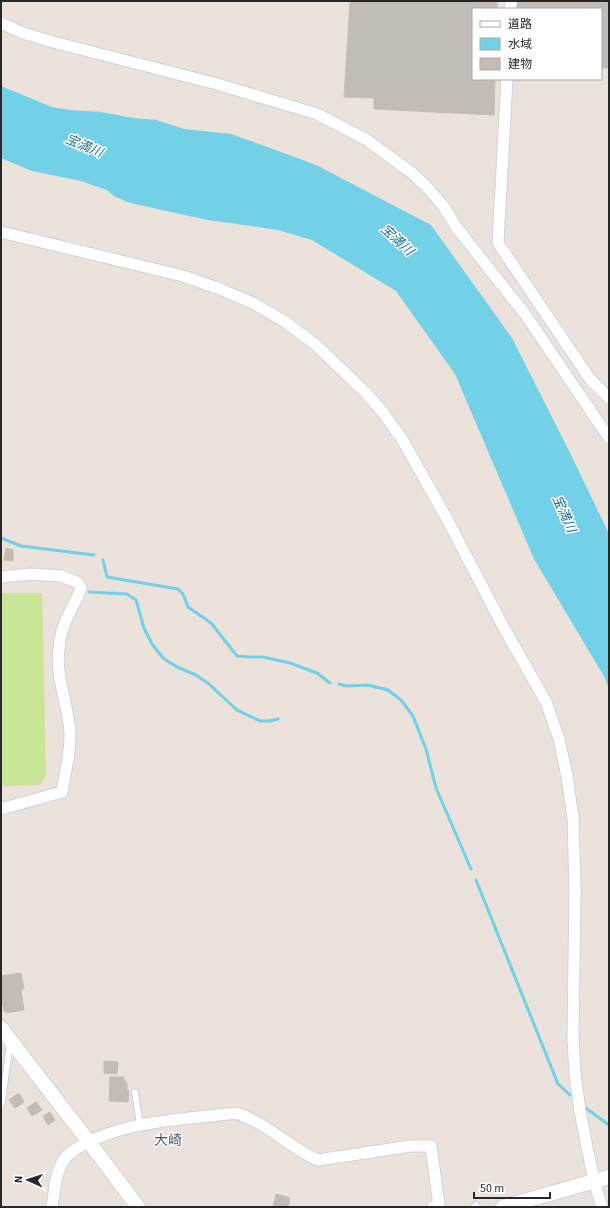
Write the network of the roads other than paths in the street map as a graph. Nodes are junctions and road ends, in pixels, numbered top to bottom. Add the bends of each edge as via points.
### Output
1 (1, 23) edge
2 (507, 80) edge
3 (1, 232) edge
4 (609, 398) edge
5 (609, 438) edge
6 (1, 577) edge
7 (1, 809) edge
8 (5, 1035) edge
9 (135, 1092) dead end
10 (1, 1105) edge
11 (140, 1125) junction
12 (89, 1142) junction
13 (601, 1179) edge
14 (52, 1207) edge
15 (138, 1207) edge
16 (433, 1207) edge
17 (474, 1207) edge
18 (477, 1207) edge
19 (503, 1207) edge
20 (602, 1207) edge

1 - 5 street via 53,42 217,84 317,114 367,140 412,173 444,207 461,234 525,314
2 - 4 street via 498,244 590,379
3 - 13 street via 183,276 253,303 284,321 316,345 366,393 402,439 546,702 559,739 568,776 573,818 575,1074 580,1111
6 - 7 street via 54,575 77,582 81,588 63,628 58,649 58,666 70,732 62,792
8 - 10 lane
8 - 12 street
9 - 11 lane
11 - 12 street via 117,1130
11 - 16 street via 183,1118 238,1114 261,1125 307,1156 318,1160 411,1146 430,1146 439,1205
12 - 14 street via 76,1148 60,1166
12 - 15 street
13 - 19 street
13 - 20 street
17 - 18 lane

